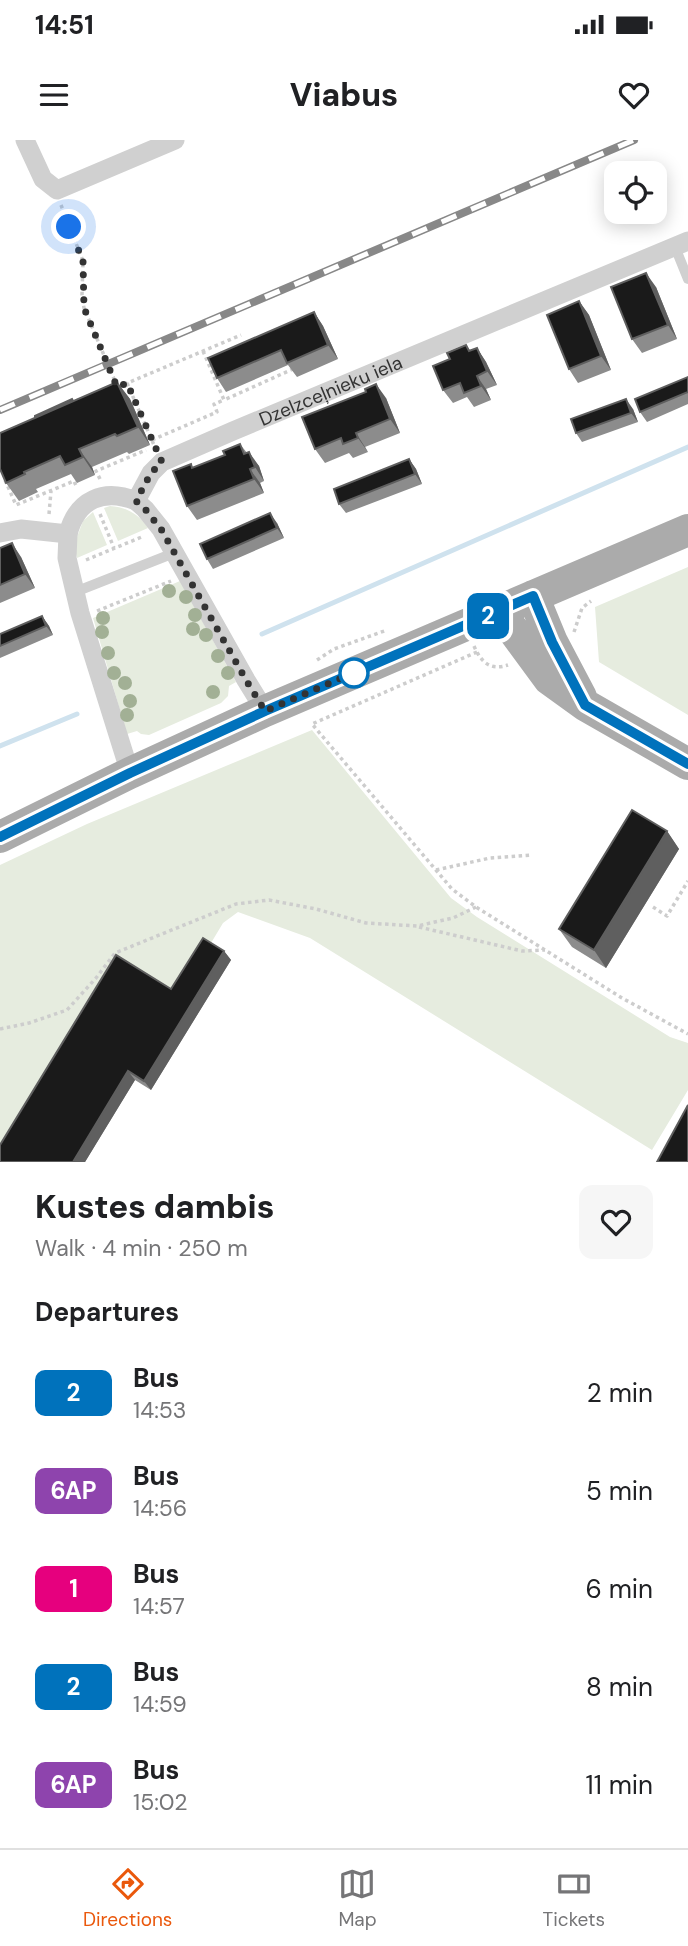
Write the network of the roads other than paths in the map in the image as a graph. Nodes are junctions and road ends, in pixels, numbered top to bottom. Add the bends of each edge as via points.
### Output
1 (25, 140) edge
2 (175, 140) edge
3 (681, 244) edge
4 (688, 279) edge
5 (136, 501) junction
6 (688, 530) edge
7 (0, 533) edge
8 (68, 534) junction
9 (174, 552) junction
10 (75, 592) junction
11 (533, 596) junction
12 (499, 611) junction
13 (585, 705) junction
14 (265, 711) junction
15 (688, 764) edge
16 (130, 773) junction
17 (0, 837) edge

1 - 2 street via 43,179 57,190
3 - 4 lane
3 - 5 street, Dzelzceļnieku iela via 233,430 158,454
5 - 8 street via 108,495 92,500 79,510
5 - 9 street
6 - 11 main road
7 - 8 street via 21,529
8 - 10 street
9 - 10 lane
9 - 14 street
10 - 16 street
11 - 12 main road
11 - 13 main road
12 - 13 main road via 549,679
12 - 14 main road
13 - 15 main road
14 - 16 main road
16 - 17 main road

